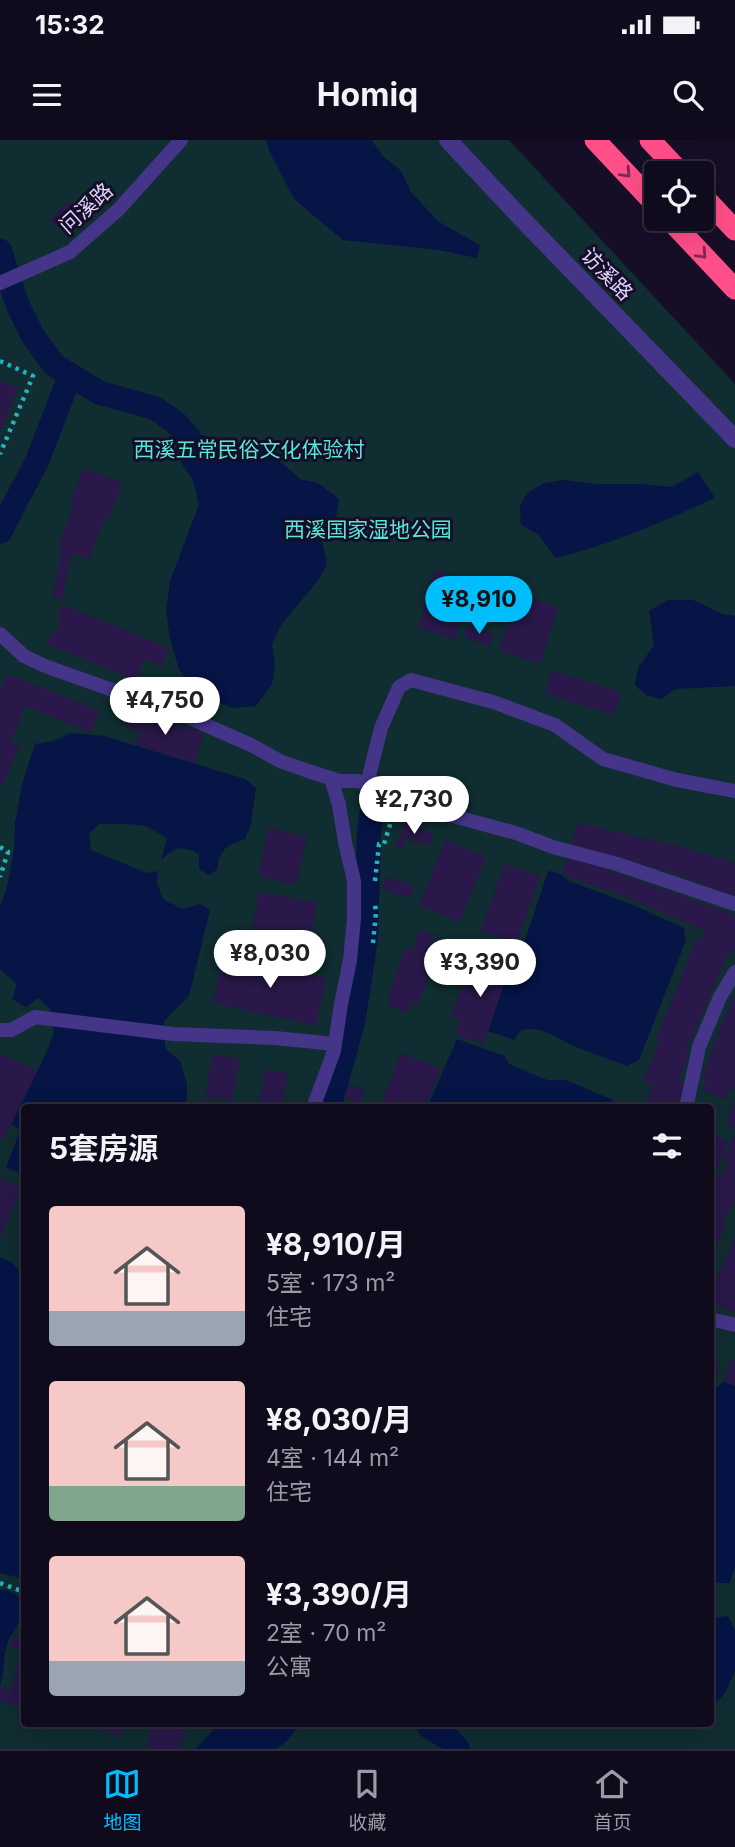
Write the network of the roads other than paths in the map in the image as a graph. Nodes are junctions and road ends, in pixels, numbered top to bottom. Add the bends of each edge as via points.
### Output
1 (181, 140) edge
2 (448, 140) edge
3 (595, 140) edge
4 (650, 140) edge
5 (670, 161) edge
6 (644, 192) edge
7 (714, 208) edge
8 (735, 230) edge
9 (680, 231) edge
10 (0, 283) edge
11 (735, 289) edge
12 (735, 439) edge
13 (0, 634) edge
14 (331, 778) junction
15 (367, 784) junction
16 (735, 791) edge
17 (735, 904) edge
18 (735, 972) edge
19 (0, 1030) edge
20 (335, 1044) junction
21 (314, 1104) edge
22 (687, 1104) edge
23 (714, 1320) edge
24 (735, 1325) edge

1 - 10 lane, 问溪路 via 119,209 69,252
2 - 12 street, 访溪路
3 -> 6 highway
4 - 5 highway
7 - 8 highway
9 -> 11 highway
13 - 14 lane via 24,656 45,666 188,717 280,761
14 - 15 lane
14 - 20 lane via 354,881 350,960
15 - 16 lane via 381,728 399,687 411,680 555,725 603,759
15 - 17 lane via 427,809
18 - 22 lane via 699,1047
19 - 20 lane via 11,1030 35,1017 173,1034
20 - 21 lane
23 - 24 lane

